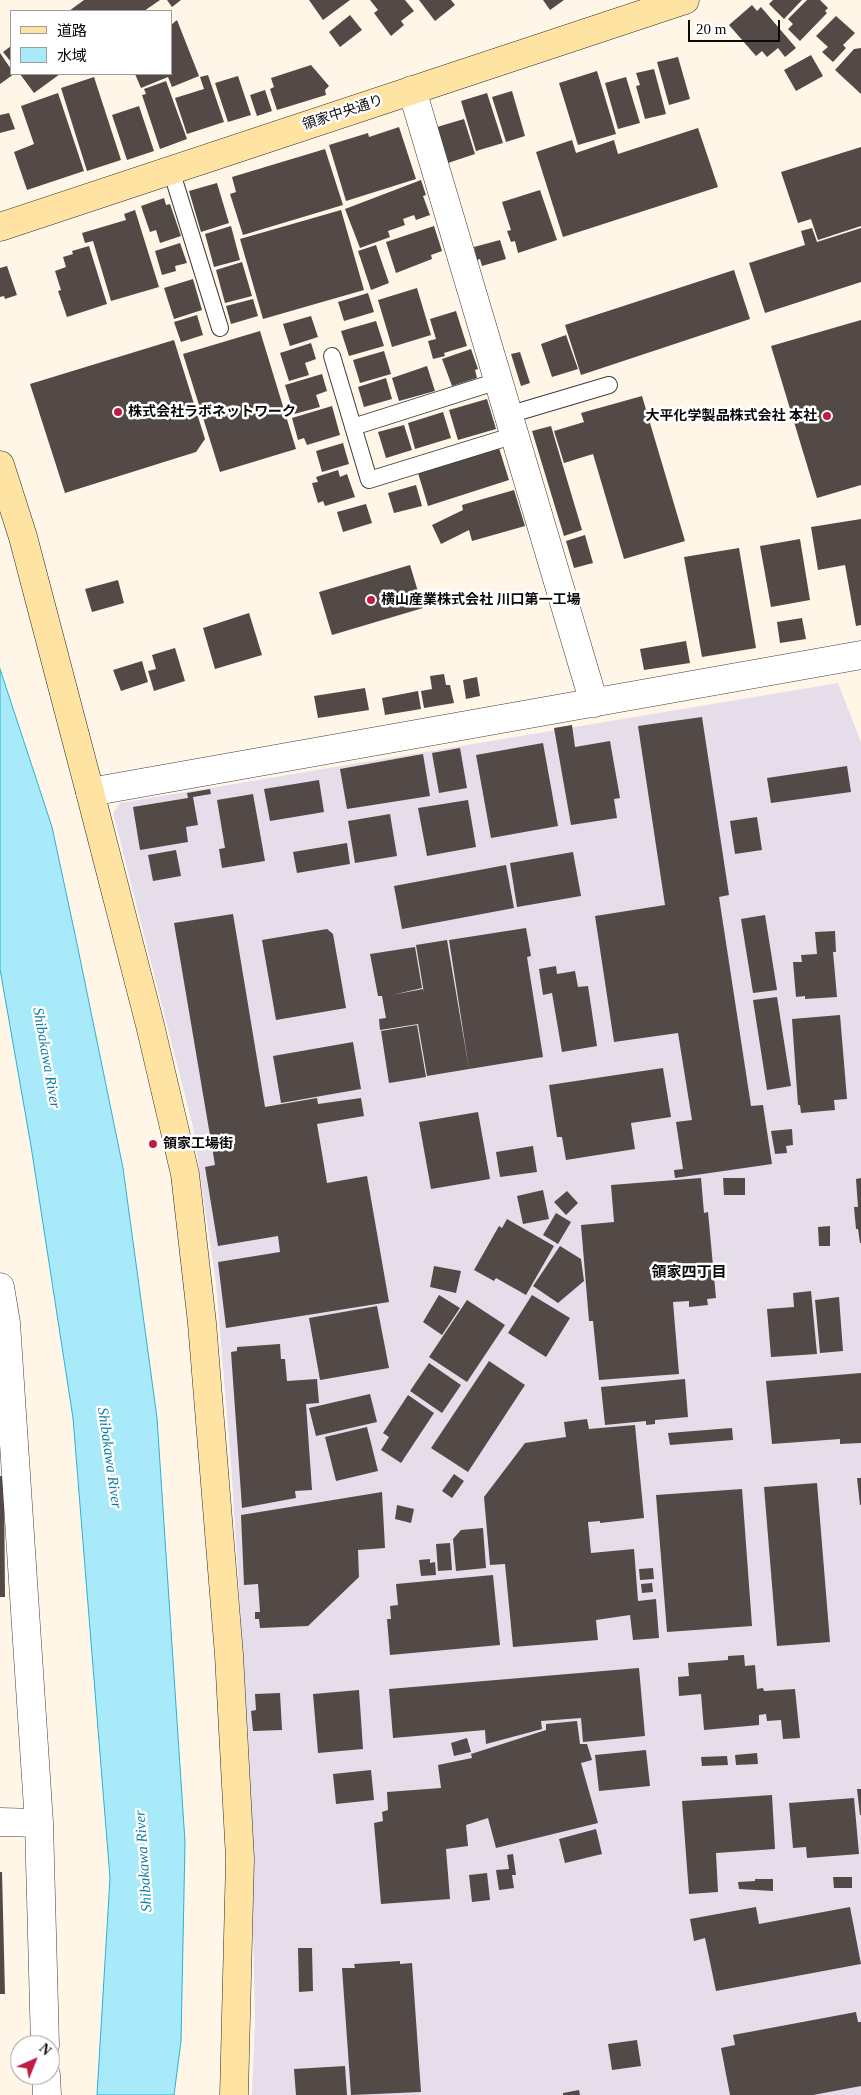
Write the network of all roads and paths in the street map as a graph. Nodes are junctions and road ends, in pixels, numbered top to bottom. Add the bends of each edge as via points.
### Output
1 (685, 0) edge
2 (412, 90) junction
3 (171, 170) junction
4 (0, 226) edge
5 (220, 328) dead end
6 (332, 356) dead end
7 (498, 381) junction
8 (609, 385) dead end
9 (512, 425) junction
10 (353, 427) junction
11 (0, 465) edge
12 (861, 655) edge
13 (594, 703) junction
14 (90, 792) junction
15 (0, 1287) edge
16 (0, 1822) edge
17 (39, 1823) junction
18 (45, 2035) edge
19 (234, 2095) edge

1 - 2 street, 領家中央通り
2 - 3 street, 領家中央通り
2 - 7 street
3 - 4 street, 領家中央通り
3 - 5 lane
6 - 10 lane
7 - 9 street
7 - 10 lane
8 - 9 lane
9 - 10 lane via 369,480
9 - 13 street
11 - 14 street via 23,537
12 - 13 street
13 - 14 street
14 - 19 street via 185,1174 202,1323 229,1655 240,1859
15 - 17 street via 6,1323
16 - 17 street
17 - 18 street

